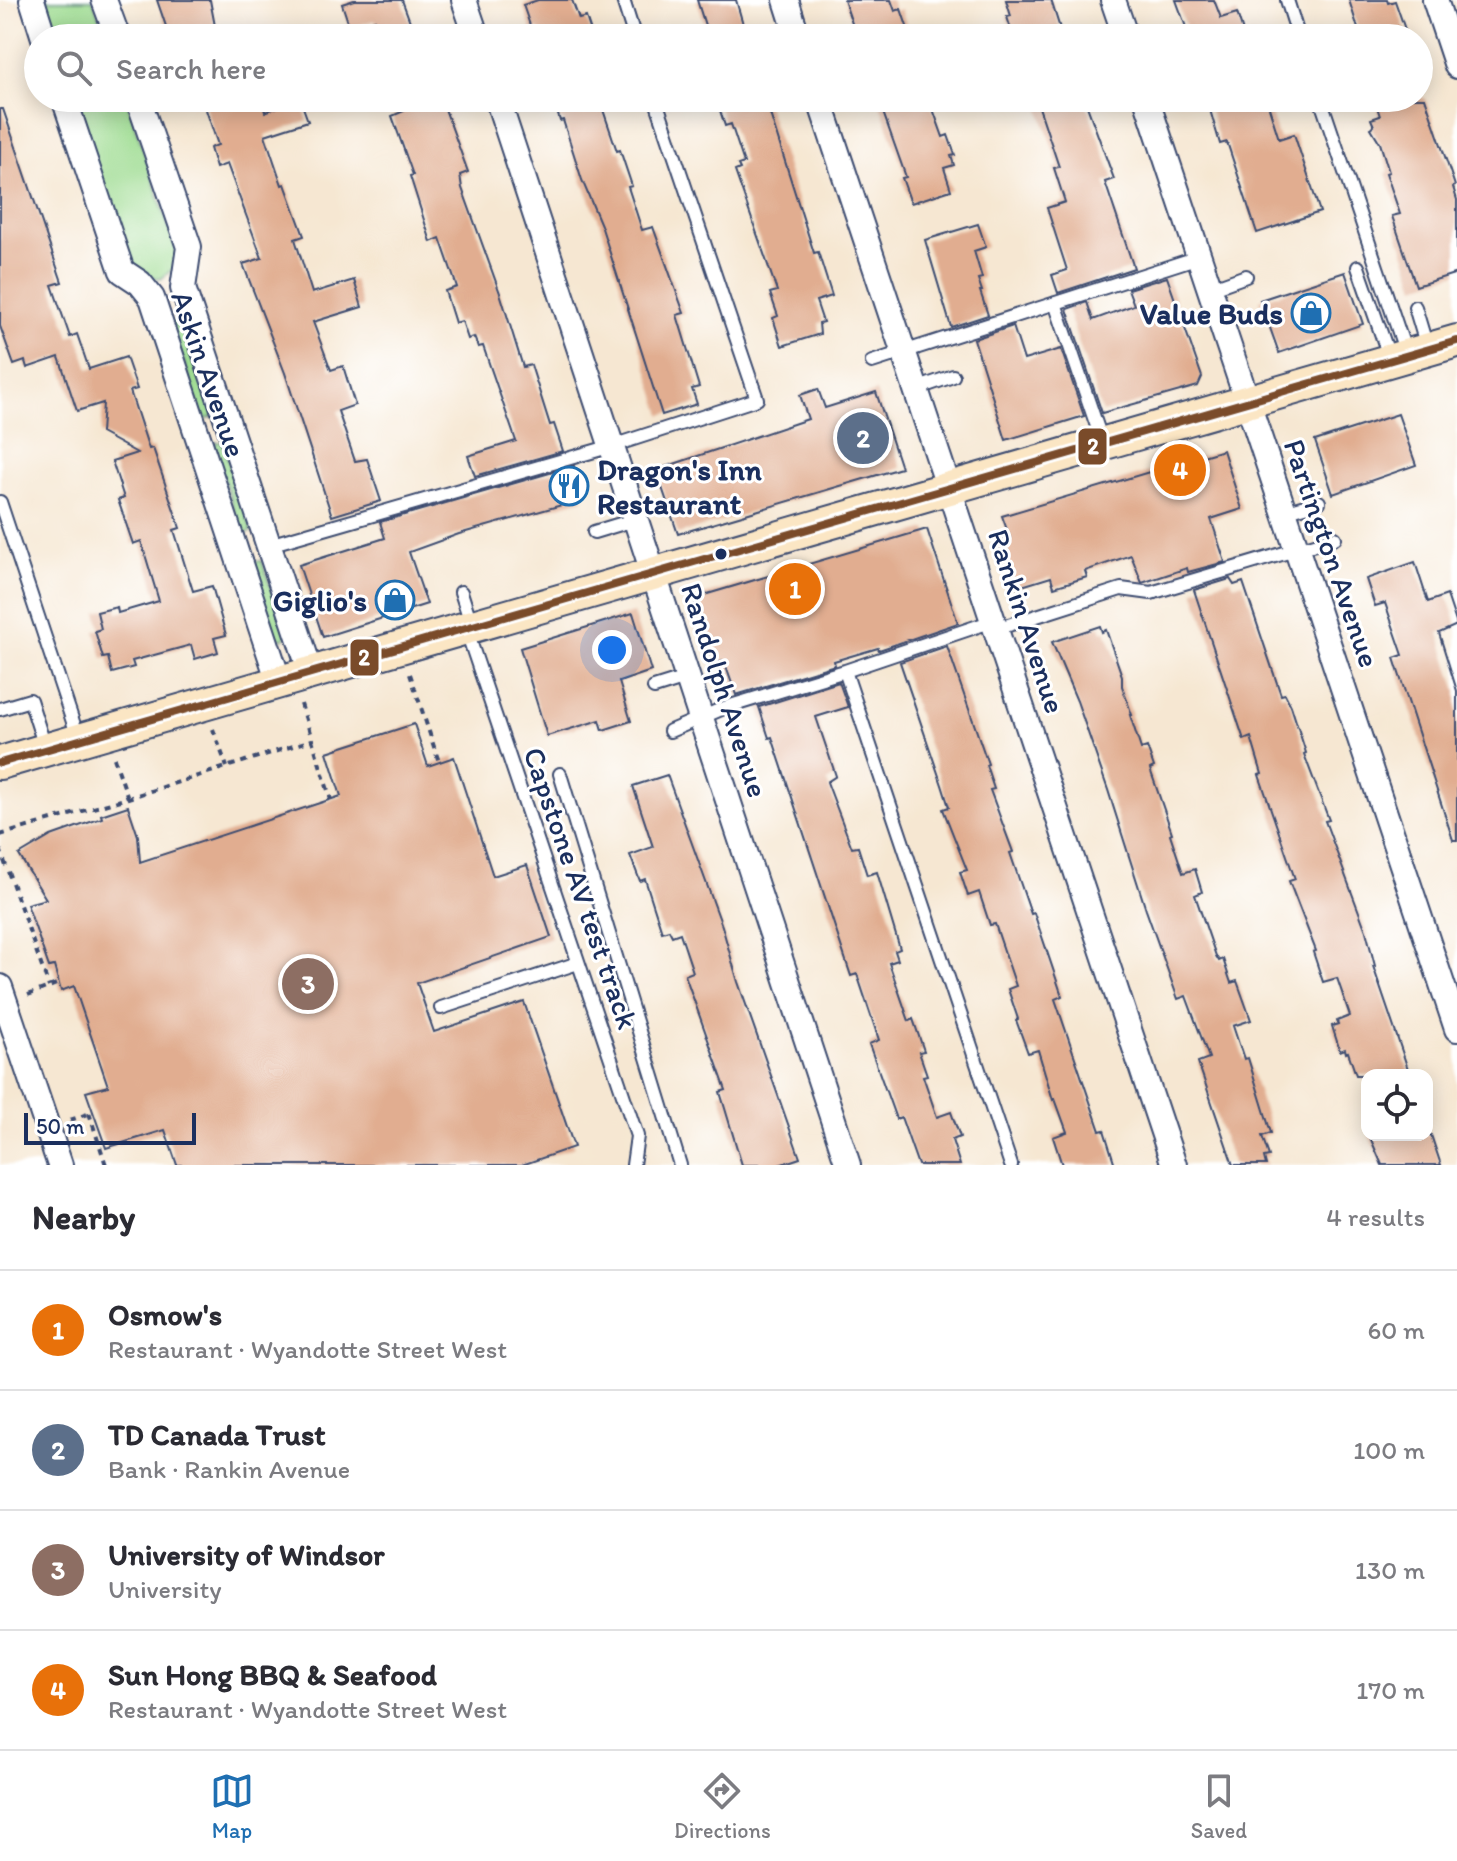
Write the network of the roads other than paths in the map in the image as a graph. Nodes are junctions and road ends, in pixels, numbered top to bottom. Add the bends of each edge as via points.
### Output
1 (32, 0) edge
2 (104, 0) edge
3 (464, 0) edge
4 (623, 0) edge
5 (786, 0) edge
6 (1113, 0) edge
7 (1287, 0) edge
8 (1435, 0) edge
9 (40, 24) edge
10 (113, 24) edge
11 (472, 24) edge
12 (631, 24) edge
13 (794, 24) edge
14 (1121, 24) edge
15 (1295, 24) edge
16 (1452, 34) edge
17 (1456, 62) edge
18 (69, 112) edge
19 (143, 112) edge
20 (502, 112) edge
21 (660, 112) edge
22 (824, 112) edge
23 (1151, 112) edge
24 (1326, 112) edge
25 (1199, 257) junction
26 (1358, 267) dead end
27 (1246, 276) dead end
28 (1210, 289) junction
29 (1055, 303) junction
30 (1415, 307) dead end
31 (904, 352) junction
32 (1421, 352) edge
33 (872, 362) dead end
34 (953, 376) dead end
35 (916, 389) junction
36 (1247, 402) junction
37 (1103, 444) junction
38 (612, 446) junction
39 (950, 488) junction
40 (0, 502) edge
41 (1319, 502) dead end
42 (1284, 512) junction
43 (637, 519) junction
44 (594, 532) dead end
45 (1335, 538) dead end
46 (269, 545) junction
47 (1296, 548) junction
48 (655, 574) junction
49 (461, 592) dead end
50 (995, 625) junction
51 (469, 628) junction
52 (845, 671) junction
53 (311, 673) junction
54 (686, 678) junction
55 (654, 688) dead end
56 (290, 693) junction
57 (0, 709) edge
58 (700, 720) junction
59 (670, 731) dead end
60 (79, 740) junction
61 (46, 750) junction
62 (0, 763) edge
63 (560, 774) dead end
64 (578, 963) junction
65 (0, 987) edge
66 (441, 1008) dead end
67 (1457, 1029) edge
68 (60, 1165) edge
69 (633, 1165) edge
70 (680, 1165) edge
71 (848, 1165) edge
72 (1011, 1165) edge
73 (1174, 1165) edge

1 - 9 street
2 - 10 street
3 - 11 street
4 - 12 lane
5 - 13 street
6 - 14 street
7 - 15 lane
8 - 16 street
16 - 17 street
18 - 56 street, Askin Avenue via 122,271 152,298
19 - 46 street, Askin Avenue via 189,247 183,288
20 - 38 street, Randolph Avenue
21 - 38 lane via 757,399
22 - 31 street, Rankin Avenue
23 - 25 street, Partington Avenue
24 - 32 lane
25 - 28 street, Partington Avenue
25 - 29 lane
26 - 32 lane
27 - 28 lane
28 - 36 street, Partington Avenue
29 - 31 lane
29 - 37 lane
30 - 32 lane
31 - 33 lane
31 - 35 street, Rankin Avenue
32 - 36 main road
34 - 35 lane
35 - 39 street, Rankin Avenue
36 - 37 main road
36 - 42 street, Partington Avenue
37 - 39 main road
38 - 43 street, Randolph Avenue
38 - 46 lane
39 - 48 main road
39 - 50 street, Rankin Avenue
40 - 60 lane
41 - 42 lane
42 - 47 street, Partington Avenue
43 - 44 lane
43 - 48 street, Randolph Avenue
45 - 47 lane
46 - 53 street, Askin Avenue
47 - 50 lane via 1151,593 1121,589
47 - 67 street, Partington Avenue
48 - 51 main road
48 - 54 street, Randolph Avenue
49 - 51 lane, Capstone AV test track
50 - 52 lane
50 - 73 street, Rankin Avenue
51 - 53 main road
51 - 64 lane, Capstone AV test track
52 - 58 lane
52 - 72 lane
53 - 56 main road
54 - 55 lane
54 - 58 street, Randolph Avenue
56 - 60 main road
57 - 61 lane via 30,700
58 - 59 lane
58 - 71 street, Randolph Avenue
60 - 61 main road
61 - 62 main road
63 - 70 lane
64 - 66 lane
64 - 69 lane, Capstone AV test track via 637,1136
65 - 68 street

